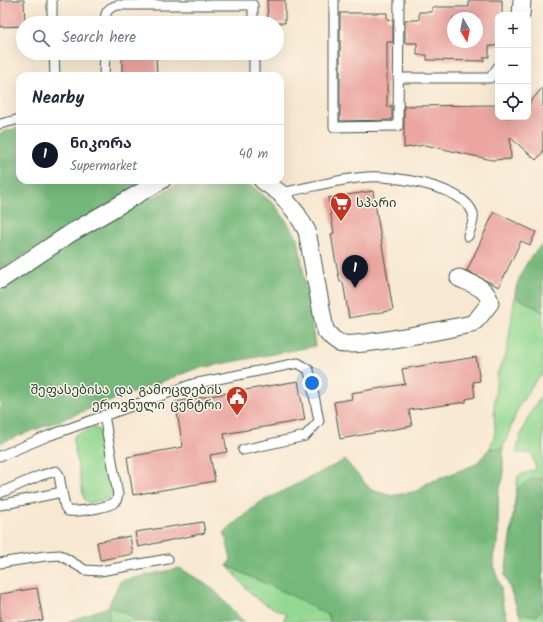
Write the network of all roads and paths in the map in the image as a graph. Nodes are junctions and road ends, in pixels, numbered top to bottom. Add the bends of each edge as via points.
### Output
1 (52, 0) edge
2 (334, 0) edge
3 (399, 0) edge
4 (522, 0) edge
5 (207, 2) edge
6 (253, 2) edge
7 (521, 12) edge
8 (52, 16) edge
9 (105, 16) edge
10 (253, 16) edge
11 (54, 60) edge
12 (105, 60) edge
13 (254, 60) edge
14 (495, 71) edge
15 (55, 72) edge
16 (104, 72) edge
17 (254, 72) edge
18 (398, 78) junction
19 (16, 120) edge
20 (0, 124) edge
21 (155, 184) edge
22 (268, 184) edge
23 (280, 193) junction
24 (468, 236) dead end
25 (459, 278) dead end
26 (0, 280) edge
27 (104, 415) junction
28 (242, 450) dead end
29 (0, 456) edge
30 (62, 492) junction
31 (0, 493) edge
32 (0, 505) edge
33 (168, 558) dead end
34 (0, 563) edge

1 - 8 lane
2 - 18 lane via 334,127 398,126
3 - 18 lane
4 - 7 street
5 - 6 lane
5 - 9 lane via 118,5 110,7
6 - 10 lane
11 - 15 lane
12 - 16 lane
13 - 17 lane
14 - 18 lane via 490,78
19 - 20 lane
21 - 26 street via 71,233
22 - 23 street
23 - 24 lane via 366,177 391,177 427,184 454,195 470,206 474,214
23 - 25 street via 297,214 306,231 325,330 332,339 340,343 388,339 472,324 490,303 489,296
27 - 28 lane via 193,384 298,363 309,370 319,421 306,436
27 - 29 lane
27 - 30 lane via 118,495 116,501 110,505 68,511 64,507
30 - 31 lane via 56,471
30 - 32 lane
33 - 34 lane via 100,571 85,570 60,555

